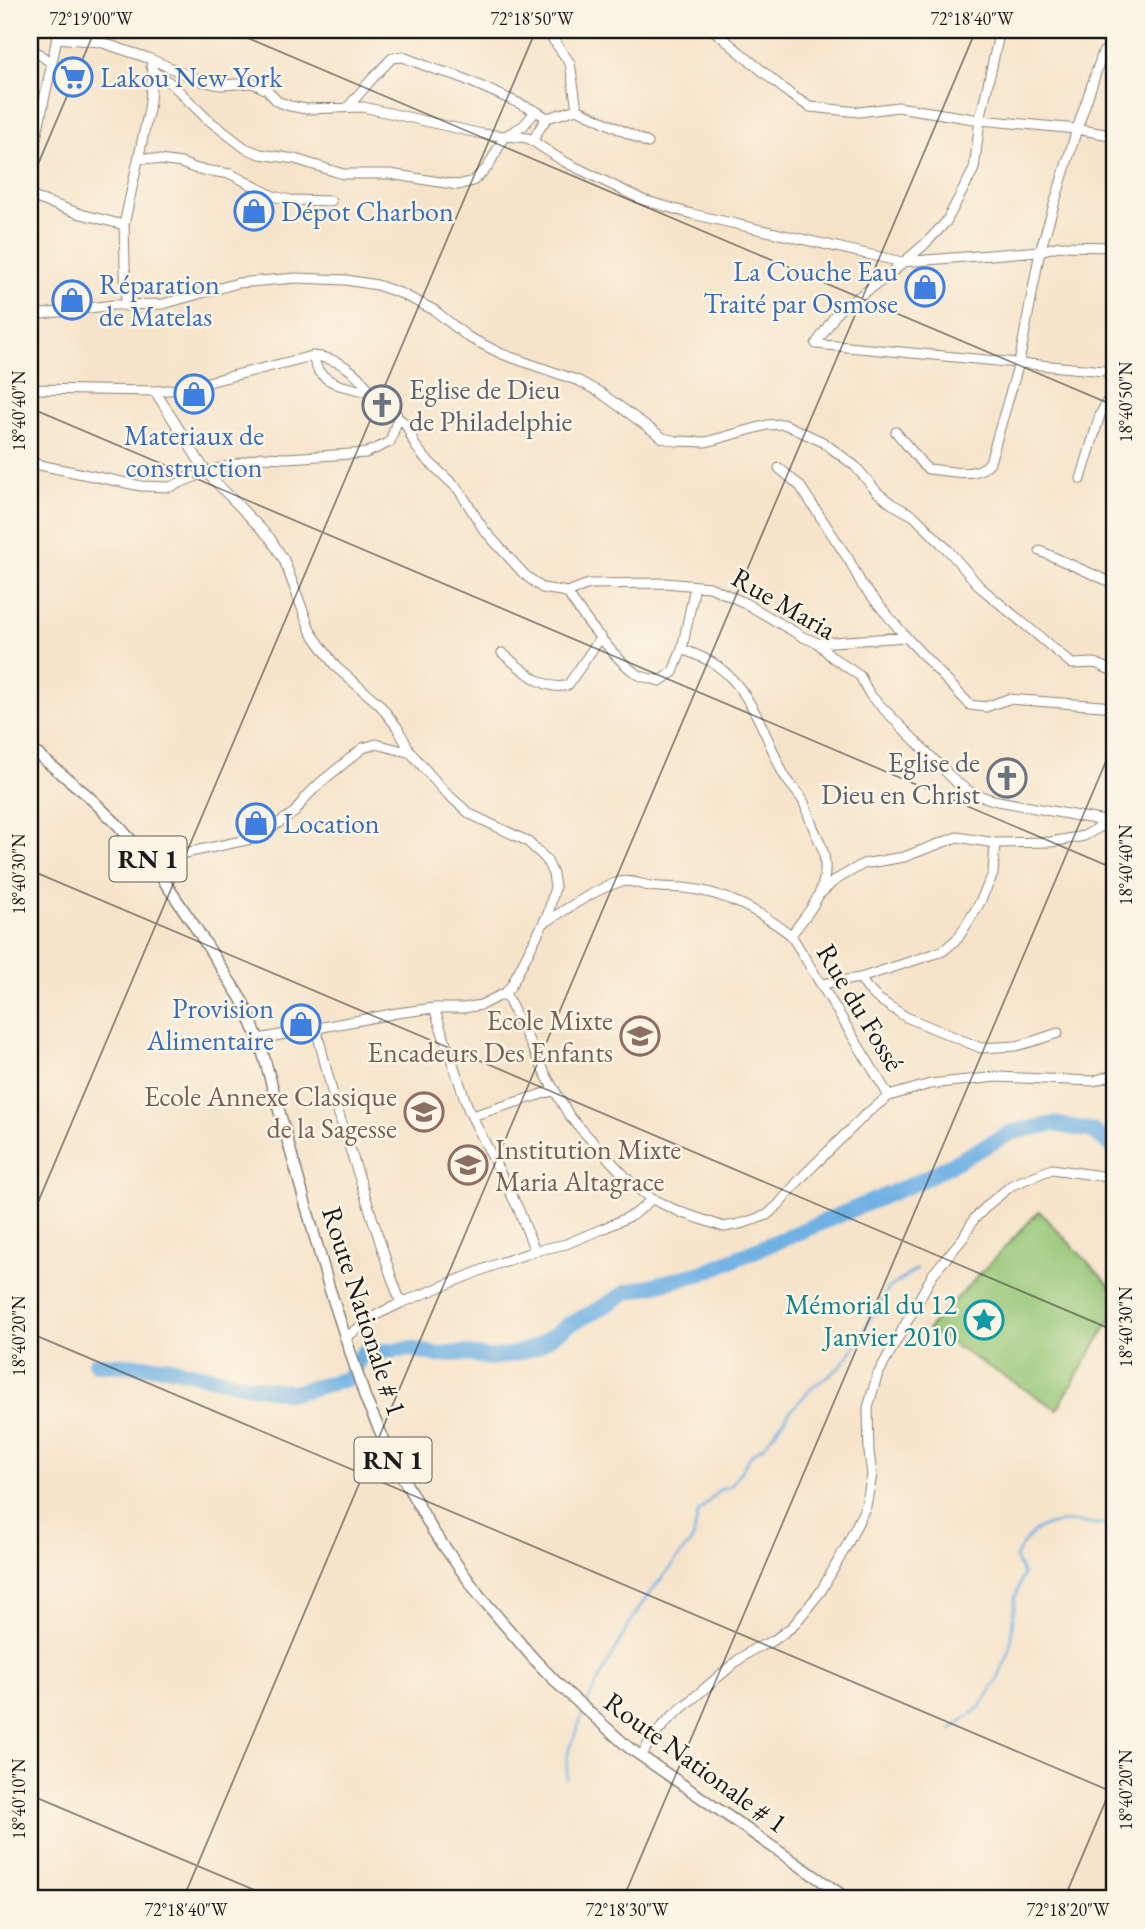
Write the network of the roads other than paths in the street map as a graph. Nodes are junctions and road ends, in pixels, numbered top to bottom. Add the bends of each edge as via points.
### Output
1 (546, 30) edge
2 (713, 30) edge
3 (1000, 30) edge
4 (60, 34) edge
5 (30, 47) edge
6 (1103, 52) dead end
7 (148, 58) junction
8 (51, 63) junction
9 (153, 71) junction
10 (348, 107) junction
11 (577, 108) junction
12 (536, 111) junction
13 (547, 118) junction
14 (980, 120) junction
15 (1077, 129) junction
16 (505, 136) junction
17 (1115, 136) edge
18 (533, 141) junction
19 (648, 143) dead end
20 (139, 157) junction
21 (30, 167) edge
22 (30, 196) edge
23 (331, 201) dead end
24 (124, 225) junction
25 (1115, 247) edge
26 (1040, 251) junction
27 (902, 262) junction
28 (126, 306) junction
29 (30, 317) edge
30 (313, 356) junction
31 (1019, 363) junction
32 (1115, 372) edge
33 (1115, 386) edge
34 (30, 389) edge
35 (155, 391) junction
36 (372, 393) junction
37 (398, 418) junction
38 (896, 432) dead end
39 (30, 463) edge
40 (779, 468) dead end
41 (206, 472) junction
42 (1081, 479) dead end
43 (1040, 551) dead end
44 (1115, 584) edge
45 (695, 586) junction
46 (567, 592) junction
47 (906, 636) junction
48 (601, 637) junction
49 (818, 643) junction
50 (682, 649) junction
51 (502, 653) dead end
52 (1115, 672) edge
53 (1115, 707) edge
54 (30, 748) edge
55 (411, 753) junction
56 (1112, 822) edge
57 (995, 843) junction
58 (153, 865) junction
59 (818, 896) junction
60 (544, 923) junction
61 (791, 936) junction
62 (860, 978) junction
63 (821, 984) junction
64 (505, 993) junction
65 (434, 1008) junction
66 (316, 1028) junction
67 (1058, 1033) dead end
68 (259, 1039) junction
69 (1115, 1074) edge
70 (555, 1090) junction
71 (889, 1096) junction
72 (472, 1116) junction
73 (1115, 1178) edge
74 (652, 1199) junction
75 (535, 1251) junction
76 (401, 1303) junction
77 (345, 1338) junction
78 (641, 1756) junction
79 (848, 1899) edge

1 - 11 street via 570,63
2 - 14 street via 810,107 859,112 898,107
3 - 14 street
4 - 7 street
4 - 8 street
5 - 8 street
6 - 15 street
7 - 9 street
7 - 10 street via 201,81 253,83 290,106
8 - 21 street
9 - 16 street via 245,148 344,174 390,174 458,185 473,181 487,168
9 - 20 street
10 - 12 street via 392,58 403,57
10 - 16 street
11 - 13 street
11 - 19 street
12 - 13 street
12 - 16 street via 523,126
13 - 18 street
14 - 15 street
14 - 27 street via 974,169 946,222
15 - 17 street
15 - 26 street
16 - 18 street
18 - 27 street via 643,200
20 - 23 street via 231,174 290,200
20 - 24 street
22 - 24 street
24 - 28 street
25 - 26 street via 1059,246
26 - 27 street
26 - 31 street
27 - 31 street via 838,311 816,344
28 - 29 street
28 - 52 street via 163,304 238,283 296,278 377,285 434,310 468,337 502,354 579,381 663,438 706,442 784,424 823,442 855,466 877,492 914,516 980,587 1072,664 1096,663
30 - 35 street
30 - 36 street via 328,356 349,369
30 - 36 street via 327,379
31 - 32 street
31 - 38 street via 986,468 973,473 924,467
33 - 42 street via 1100,415
34 - 35 street
35 - 41 street
36 - 37 street via 396,411
37 - 41 street via 390,442 366,453 261,457
37 - 46 street via 407,424 423,456 459,490 484,530 524,574 542,588
39 - 41 street via 141,486 170,487
40 - 47 street via 800,486 862,585
41 - 55 street via 271,538 284,559 311,632 336,667 379,704
43 - 44 street
45 - 46 street, Rue Maria via 589,584
45 - 49 street, Rue Maria via 709,587 745,603
45 - 50 street
46 - 48 street
47 - 49 street
47 - 53 street via 970,705 986,707 1008,699
48 - 50 street via 639,675 660,681 673,672
48 - 51 street via 568,685 562,687 546,684
49 - 56 street, Rue Maria via 860,676 870,695 962,787 993,800
50 - 59 street, Rue du Fossé via 712,661 733,680 784,775 804,802 825,865
54 - 58 main road, Route Nationale # 1 / RN 1 via 86,793
55 - 58 street via 376,744 363,748 321,782 295,812 256,838 162,858
55 - 60 street via 470,814 527,841 546,859 555,887
56 - 57 street via 1084,836 1051,842
57 - 59 street via 957,837 906,856 863,864
57 - 62 street via 993,874 958,937 943,951
58 - 68 main road, Route Nationale # 1 / RN 1 via 239,994
59 - 61 street, Rue du Fossé
60 - 61 street via 624,880 710,892 746,905
60 - 64 street
61 - 63 street, Rue du Fossé
62 - 63 street
62 - 67 street via 877,998 906,1017 981,1048 1016,1046
63 - 71 street, Rue du Fossé
64 - 65 street via 481,1005
64 - 70 street
65 - 66 street
65 - 72 street
66 - 68 street
66 - 76 street
68 - 77 main road, Route Nationale # 1 / RN 1
69 - 71 street via 1094,1081 997,1077 930,1084
70 - 72 street
70 - 74 street via 570,1117 635,1187
71 - 74 street via 767,1214 724,1227
72 - 75 street
73 - 78 street via 1052,1169 1012,1185 974,1219 933,1274 877,1376 868,1408 872,1475 866,1506 821,1591 793,1626 738,1660 669,1719
74 - 75 street via 602,1229
75 - 76 street
76 - 77 street
77 - 78 main road, Route Nationale # 1 / RN 1 via 395,1464 441,1542 533,1658
78 - 79 main road, Route Nationale # 1 / RN 1

